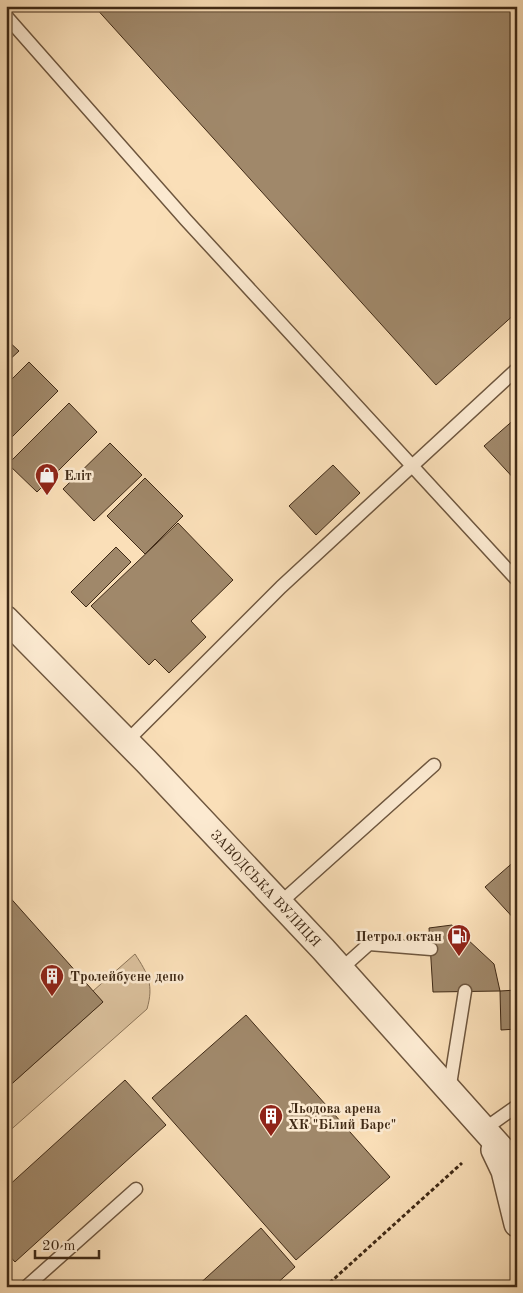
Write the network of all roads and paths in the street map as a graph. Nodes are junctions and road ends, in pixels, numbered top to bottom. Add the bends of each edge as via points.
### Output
1 (6, 16) edge
2 (517, 369) edge
3 (410, 466) junction
4 (517, 580) edge
5 (6, 620) edge
6 (127, 741) junction
7 (434, 765) dead end
8 (280, 903) junction
9 (431, 949) dead end
10 (341, 969) junction
11 (465, 991) dead end
12 (449, 1092) junction
13 (517, 1106) edge
14 (483, 1130) junction
15 (462, 1162) dead end
16 (517, 1166) edge
17 (136, 1189) dead end
18 (517, 1224) edge
19 (26, 1287) edge
20 (325, 1287) edge

1 - 3 lane
2 - 3 lane
3 - 4 lane
3 - 6 lane via 281,587
5 - 6 street, ЗАВОДСЬКА ВУЛИЦЯ
6 - 8 street, ЗАВОДСЬКА ВУЛИЦЯ
7 - 8 lane
8 - 10 street, ЗАВОДСЬКА ВУЛИЦЯ
9 - 10 lane via 369,944
10 - 12 street, ЗАВОДСЬКА ВУЛИЦЯ
11 - 12 lane
12 - 14 street, ЗАВОДСЬКА ВУЛИЦЯ
13 - 14 lane
14 - 16 street, ЗАВОДСЬКА ВУЛИЦЯ
14 - 18 street via 504,1171
15 - 20 path
17 - 19 lane

